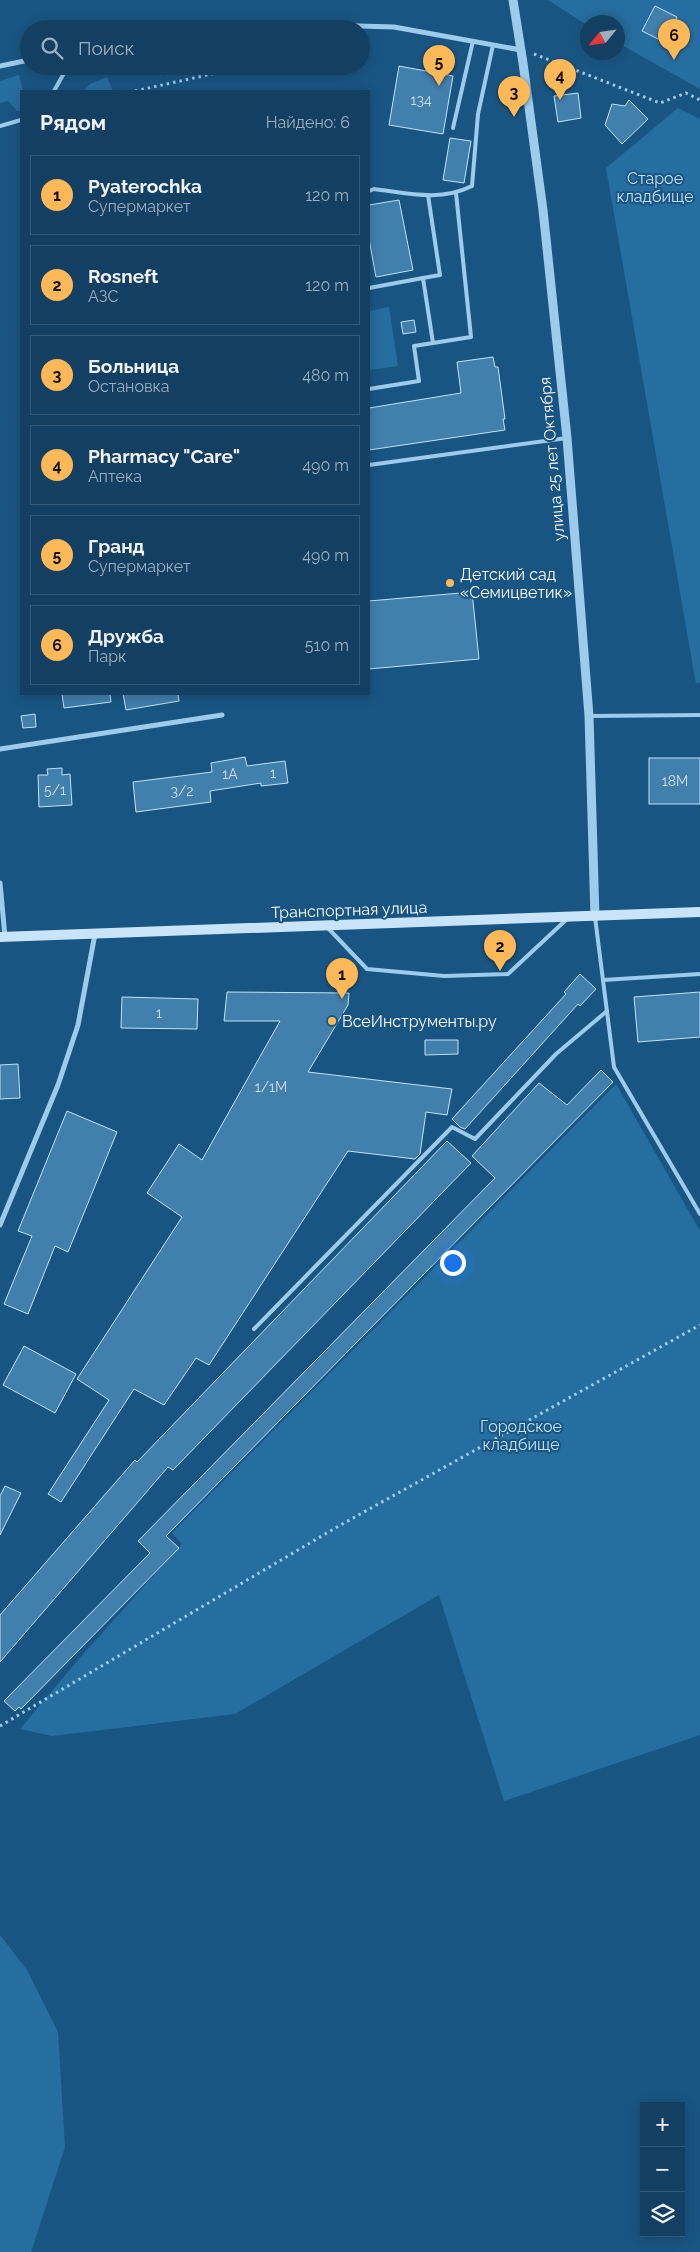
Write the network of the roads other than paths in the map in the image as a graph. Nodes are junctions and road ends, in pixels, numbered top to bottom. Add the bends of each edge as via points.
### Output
1 (513, 0) edge
2 (370, 26) edge
3 (473, 41) junction
4 (493, 45) junction
5 (521, 50) junction
6 (20, 62) edge
7 (0, 66) edge
8 (63, 75) edge
9 (55, 90) edge
10 (20, 120) edge
11 (0, 126) edge
12 (453, 128) dead end
13 (370, 191) edge
14 (456, 193) junction
15 (428, 195) junction
16 (423, 278) junction
17 (370, 288) edge
18 (433, 343) junction
19 (370, 389) edge
20 (567, 438) junction
21 (370, 465) edge
22 (222, 715) dead end
23 (700, 715) edge
24 (589, 716) junction
25 (0, 749) edge
26 (0, 883) edge
27 (700, 912) edge
28 (568, 917) junction
29 (596, 917) junction
30 (326, 926) junction
31 (95, 934) junction
32 (3, 937) edge
33 (700, 974) edge
34 (603, 980) junction
35 (607, 1011) junction
36 (700, 1214) edge
37 (0, 1225) edge
38 (254, 1329) dead end

1 - 5 street, улица 25 лет Октября
2 - 3 street via 394,27
3 - 4 street
3 - 12 lane
4 - 5 street
4 - 14 lane via 478,114 472,186
5 - 20 street, улица 25 лет Октября via 543,210
6 - 7 street
8 - 9 lane
10 - 11 lane
13 - 15 lane
14 - 15 lane
14 - 18 lane via 471,337
15 - 16 lane via 440,275
16 - 17 lane
16 - 18 lane
18 - 19 lane via 414,346 419,381
20 - 21 lane
20 - 24 street, улица 25 лет Октября
22 - 25 street
23 - 24 lane
24 - 29 street, улица 25 лет Октября
26 - 32 street
27 - 29 main road, Транспортная улица
28 - 29 main road, Транспортная улица
28 - 30 main road, Транспортная улица
28 - 30 lane via 508,974 444,976 367,969
29 - 34 lane
30 - 31 main road, Транспортная улица
31 - 32 main road, Транспортная улица
31 - 37 street via 78,1025 58,1085
33 - 34 lane
34 - 35 lane
35 - 36 lane via 614,1067
35 - 38 lane via 556,1054 476,1139 452,1127

